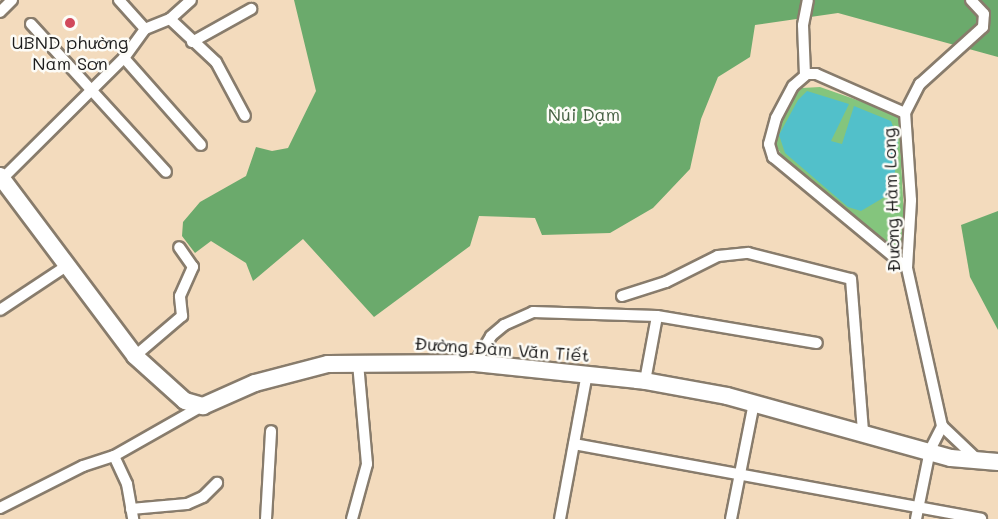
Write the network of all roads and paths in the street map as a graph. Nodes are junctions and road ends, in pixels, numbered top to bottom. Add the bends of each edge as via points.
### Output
1 (12, 0) edge
2 (119, 0) edge
3 (191, 0) edge
4 (808, 0) edge
5 (971, 0) edge
6 (251, 9) dead end
7 (0, 12) edge
8 (170, 19) junction
9 (31, 24) dead end
10 (145, 29) junction
11 (192, 42) junction
12 (124, 58) junction
13 (805, 75) junction
14 (92, 90) junction
15 (905, 113) junction
16 (245, 116) dead end
17 (201, 145) dead end
18 (166, 172) dead end
19 (1, 177) edge
20 (179, 247) dead end
21 (65, 267) junction
22 (908, 268) junction
23 (622, 296) dead end
24 (0, 310) edge
25 (657, 316) junction
26 (817, 342) dead end
27 (135, 356) junction
28 (358, 363) junction
29 (475, 363) junction
30 (587, 374) junction
31 (645, 381) junction
32 (754, 403) junction
33 (203, 406) junction
34 (942, 426) junction
35 (272, 431) dead end
36 (863, 431) junction
37 (574, 444) junction
38 (930, 450) junction
39 (114, 456) junction
40 (990, 463) edge
41 (740, 473) junction
42 (217, 483) dead end
43 (0, 508) edge
44 (132, 514) edge
45 (917, 514) edge
46 (266, 519) edge
47 (352, 519) edge
48 (560, 519) edge
49 (731, 519) edge
50 (981, 519) edge

1 - 7 street
2 - 10 street
3 - 8 street
4 - 13 street via 803,25
5 - 15 street, Đường Hàm Long via 984,14 985,24 920,84
6 - 11 street
8 - 10 street
8 - 11 street
9 - 14 street
10 - 12 street
11 - 16 street via 216,62
12 - 14 street
12 - 17 street
13 - 15 street via 816,74
13 - 22 street via 793,86 771,128 769,144 773,158
14 - 18 street
14 - 19 street
15 - 22 street, Đường Hàm Long via 911,200
19 - 21 main road
20 - 27 street via 193,267 180,296 182,315
21 - 24 street
21 - 27 main road
22 - 34 street, Đường Hàm Long
23 - 36 street via 666,282 718,255 748,253 851,279
25 - 26 street
25 - 29 street via 533,312 504,324 490,336
25 - 31 street
27 - 33 main road via 185,401
28 - 29 main road, Đường Đàm Văn Tiết
28 - 33 main road, Đường Đàm Văn Tiết via 298,371 255,383
28 - 47 street via 367,464
29 - 30 main road, Đường Đàm Văn Tiết
30 - 31 main road, Đường Đàm Văn Tiết
30 - 37 street
31 - 32 main road, Đường Đàm Văn Tiết
32 - 36 main road, Đường Đàm Văn Tiết
32 - 41 street
33 - 39 street
34 - 38 street
34 - 40 street
35 - 46 street
36 - 38 main road, Đường Đàm Văn Tiết
37 - 41 street
37 - 48 street
38 - 40 main road, Đường Đàm Văn Tiết
38 - 45 street
39 - 43 street via 83,466
39 - 44 street via 127,484
41 - 45 street
41 - 49 street
42 - 44 street via 203,497 187,504
45 - 50 street

